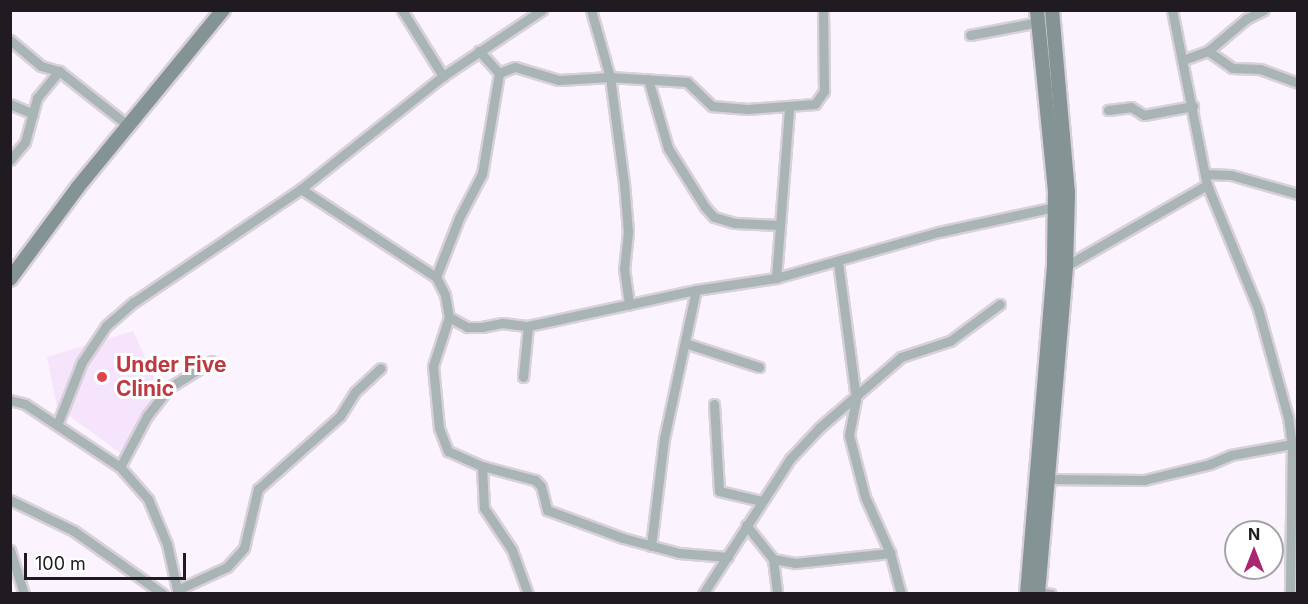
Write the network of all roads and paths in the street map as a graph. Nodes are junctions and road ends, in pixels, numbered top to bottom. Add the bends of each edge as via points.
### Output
1 (223, 10) edge
2 (402, 10) edge
3 (542, 10) edge
4 (591, 10) edge
5 (824, 10) edge
6 (1052, 10) edge
7 (1172, 10) edge
8 (1264, 10) edge
9 (1038, 16) edge
10 (970, 36) dead end
11 (10, 40) edge
12 (479, 51) junction
13 (1208, 51) junction
14 (1183, 60) junction
15 (59, 70) junction
16 (499, 73) junction
17 (443, 76) junction
18 (610, 77) junction
19 (648, 79) junction
20 (1298, 83) edge
21 (10, 104) edge
22 (1193, 106) junction
23 (789, 108) junction
24 (1108, 110) dead end
25 (33, 114) junction
26 (130, 127) junction
27 (10, 160) edge
28 (1205, 174) junction
29 (1207, 185) junction
30 (301, 189) junction
31 (1298, 194) edge
32 (1055, 207) junction
33 (778, 225) junction
34 (838, 262) junction
35 (1066, 266) junction
36 (436, 278) junction
37 (776, 278) junction
38 (10, 279) edge
39 (696, 290) junction
40 (1000, 304) dead end
41 (629, 305) junction
42 (449, 317) junction
43 (528, 326) junction
44 (685, 343) junction
45 (212, 361) dead end
46 (759, 367) dead end
47 (381, 368) dead end
48 (523, 377) dead end
49 (856, 399) junction
50 (10, 400) edge
51 (714, 404) dead end
52 (57, 425) junction
53 (1292, 444) junction
54 (482, 466) junction
55 (120, 467) junction
56 (1047, 479) junction
57 (10, 500) edge
58 (761, 501) junction
59 (1294, 513) edge
60 (746, 525) junction
61 (651, 546) junction
62 (10, 550) edge
63 (890, 552) junction
64 (728, 557) junction
65 (773, 559) junction
66 (178, 592) edge
67 (1038, 593) edge
68 (24, 594) edge
69 (163, 594) edge
70 (528, 594) edge
71 (703, 594) edge
72 (777, 594) edge
73 (901, 594) edge
74 (1290, 594) edge

1 - 26 street
2 - 17 street
3 - 12 street
4 - 18 street
5 - 23 street via 824,91 815,104
6 - 35 street via 1066,144
7 - 14 street
8 - 13 street via 1246,19
9 - 10 street
9 - 32 street
11 - 15 street via 41,66
12 - 16 street
12 - 17 street
13 - 14 street
13 - 20 street via 1232,68 1260,69
14 - 22 street
15 - 25 street via 38,98
15 - 26 street
16 - 18 street via 515,67 559,80
16 - 36 street via 482,174 459,218
17 - 30 street
18 - 19 street
18 - 41 street via 624,183 628,232 624,268
19 - 23 street via 687,82 712,106
19 - 33 street via 668,148 705,207 714,217 735,223
21 - 25 street
22 - 24 street via 1144,115 1131,107
22 - 28 street
23 - 33 street
25 - 27 street via 25,142
26 - 38 street via 78,187
28 - 29 street
28 - 31 street via 1231,175
29 - 35 street
29 - 53 street via 1261,317
30 - 36 street
30 - 52 street via 134,302 106,326 82,362
32 - 34 street via 939,232
32 - 67 street
33 - 37 street
34 - 37 street
34 - 49 street
35 - 56 street
36 - 42 street via 445,295
37 - 39 street
39 - 41 street
39 - 44 street
40 - 49 street via 950,341 901,357
41 - 43 street
42 - 43 street via 467,327
42 - 54 street via 433,366 439,428 448,451
43 - 48 street
44 - 46 street
44 - 61 street via 664,439
45 - 55 street via 170,387 147,416
47 - 66 street via 356,392 340,416 258,489 244,548 227,567
49 - 58 street via 819,428 790,459
49 - 63 street via 849,435 865,497
50 - 52 street
51 - 58 street via 719,491
52 - 55 street
53 - 56 street via 1231,455 1144,480
53 - 59 street
54 - 61 street via 536,480 542,486 547,510
54 - 70 street via 484,508 512,550
55 - 66 street via 148,499 167,544
56 - 67 street
57 - 69 street via 74,531
58 - 60 street
59 - 74 street
60 - 64 street
60 - 65 street
61 - 64 street
62 - 68 street
63 - 65 street via 795,563
63 - 73 street
64 - 71 street
65 - 72 street

